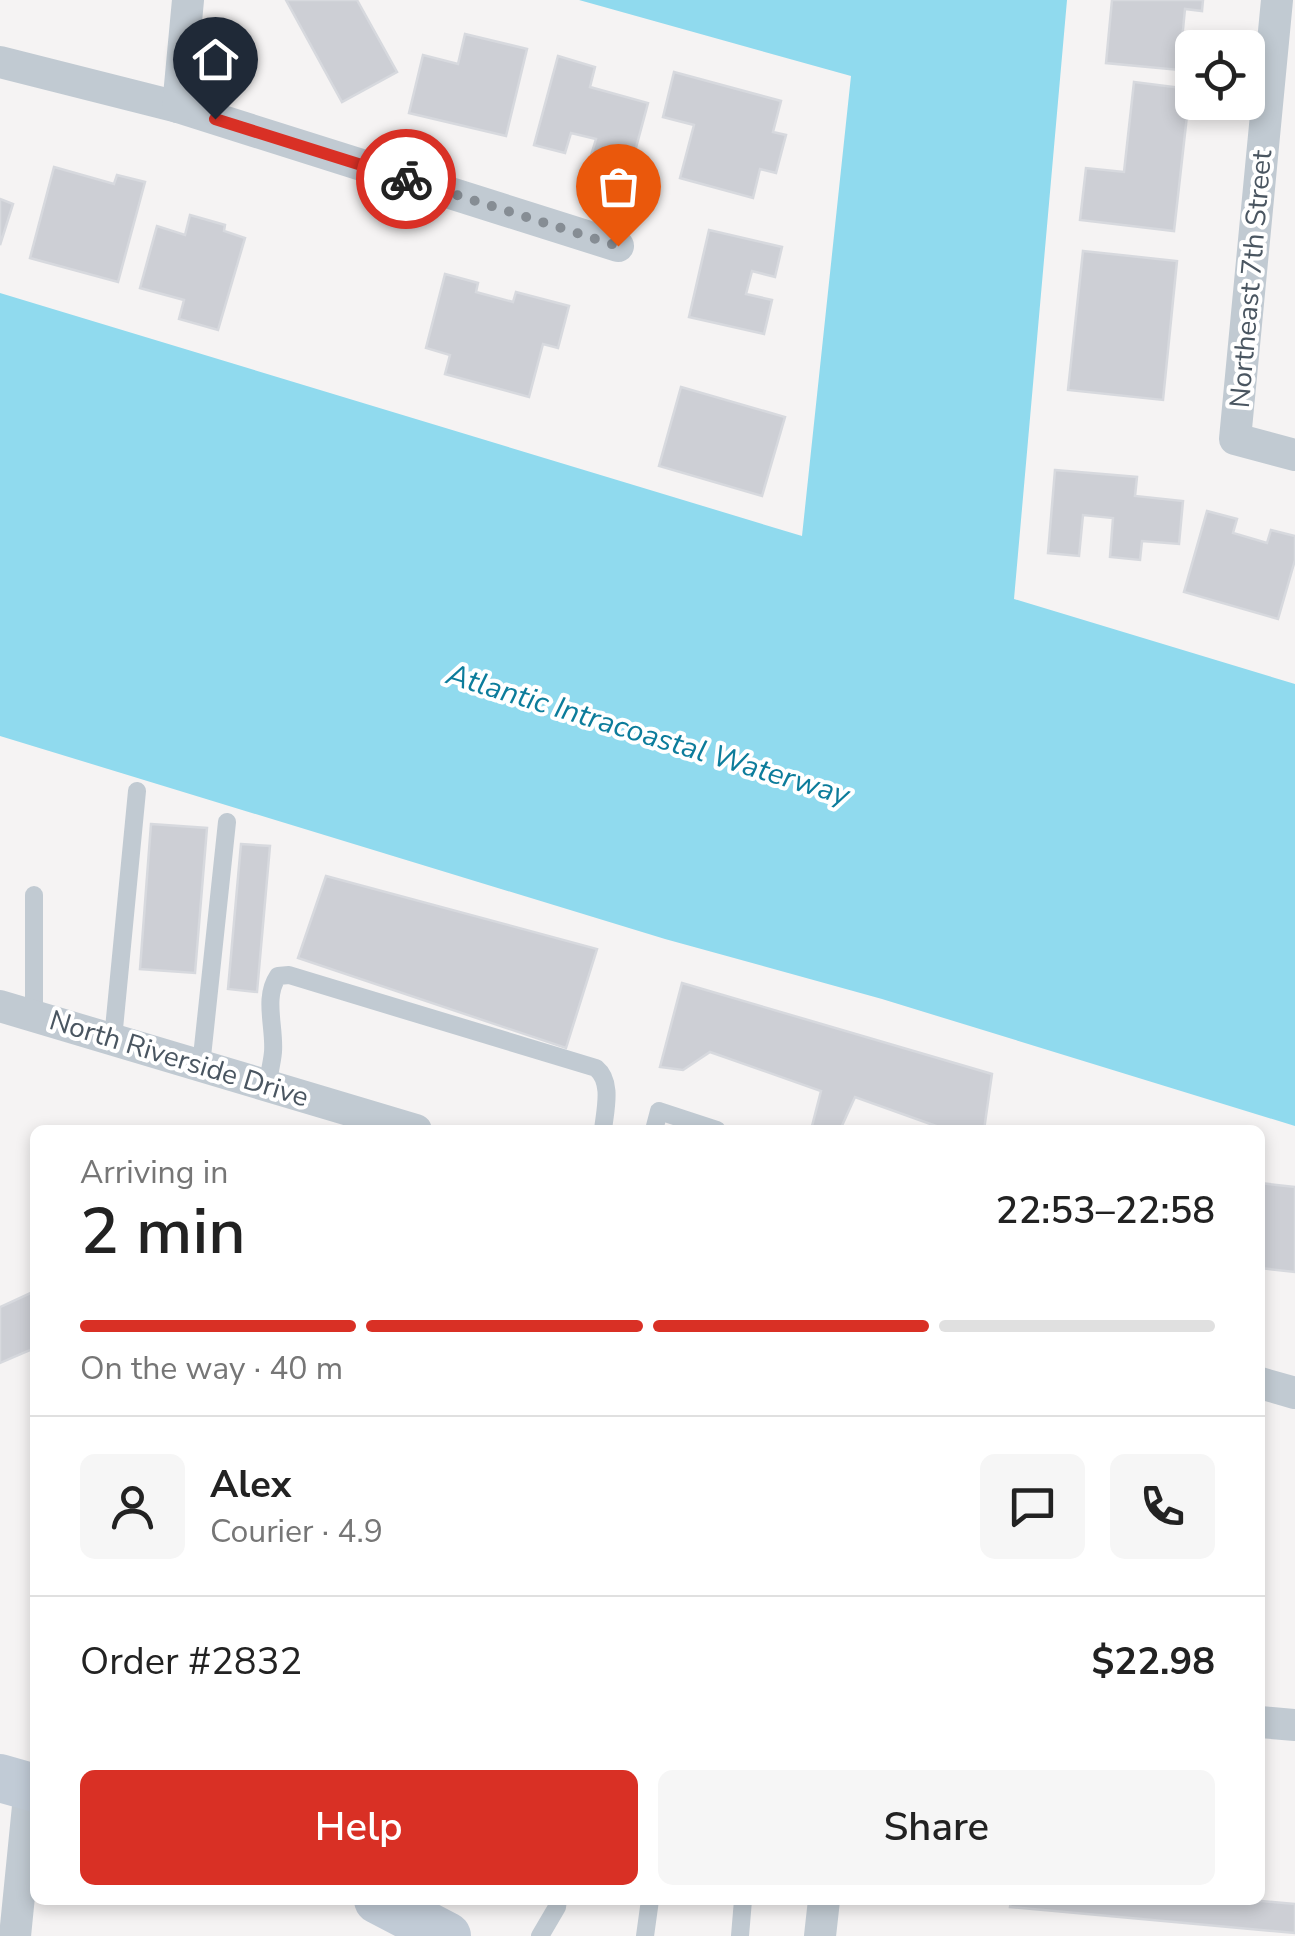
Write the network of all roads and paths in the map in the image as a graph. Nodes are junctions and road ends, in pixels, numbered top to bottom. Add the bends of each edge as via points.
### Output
1 (188, 0) edge
2 (1277, 0) edge
3 (0, 62) edge
4 (178, 107) junction
5 (618, 246) dead end
6 (1295, 455) edge
7 (137, 791) dead end
8 (227, 822) dead end
9 (34, 896) dead end
10 (0, 1006) edge
11 (34, 1016) junction
12 (113, 1039) junction
13 (200, 1066) junction
14 (267, 1086) junction
15 (399, 1125) edge
16 (602, 1125) edge
17 (655, 1125) edge
18 (701, 1125) edge
19 (1265, 1384) edge
20 (1295, 1393) edge
21 (1265, 1722) edge
22 (1295, 1725) edge
23 (22, 1784) edge
24 (388, 1905) edge
25 (557, 1905) edge
26 (649, 1905) edge
27 (743, 1905) edge
28 (823, 1905) edge
29 (15, 1936) edge
30 (448, 1936) edge
31 (540, 1936) edge
32 (646, 1936) edge
33 (740, 1936) edge
34 (820, 1936) edge

1 - 4 street
2 - 6 street, Northeast 7th Street via 1236,439
3 - 4 street
4 - 5 street
7 - 12 lane
8 - 13 lane
9 - 11 lane
10 - 11 street, North Riverside Drive
11 - 12 street, North Riverside Drive
12 - 13 street, North Riverside Drive
13 - 14 street, North Riverside Drive
14 - 15 street, North Riverside Drive
14 - 16 lane via 273,984 290,975 596,1068 606,1081
17 - 18 lane via 658,1111
19 - 20 street
21 - 22 street
23 - 29 street
24 - 30 main road
25 - 31 lane
26 - 32 lane
27 - 33 lane
28 - 34 street

